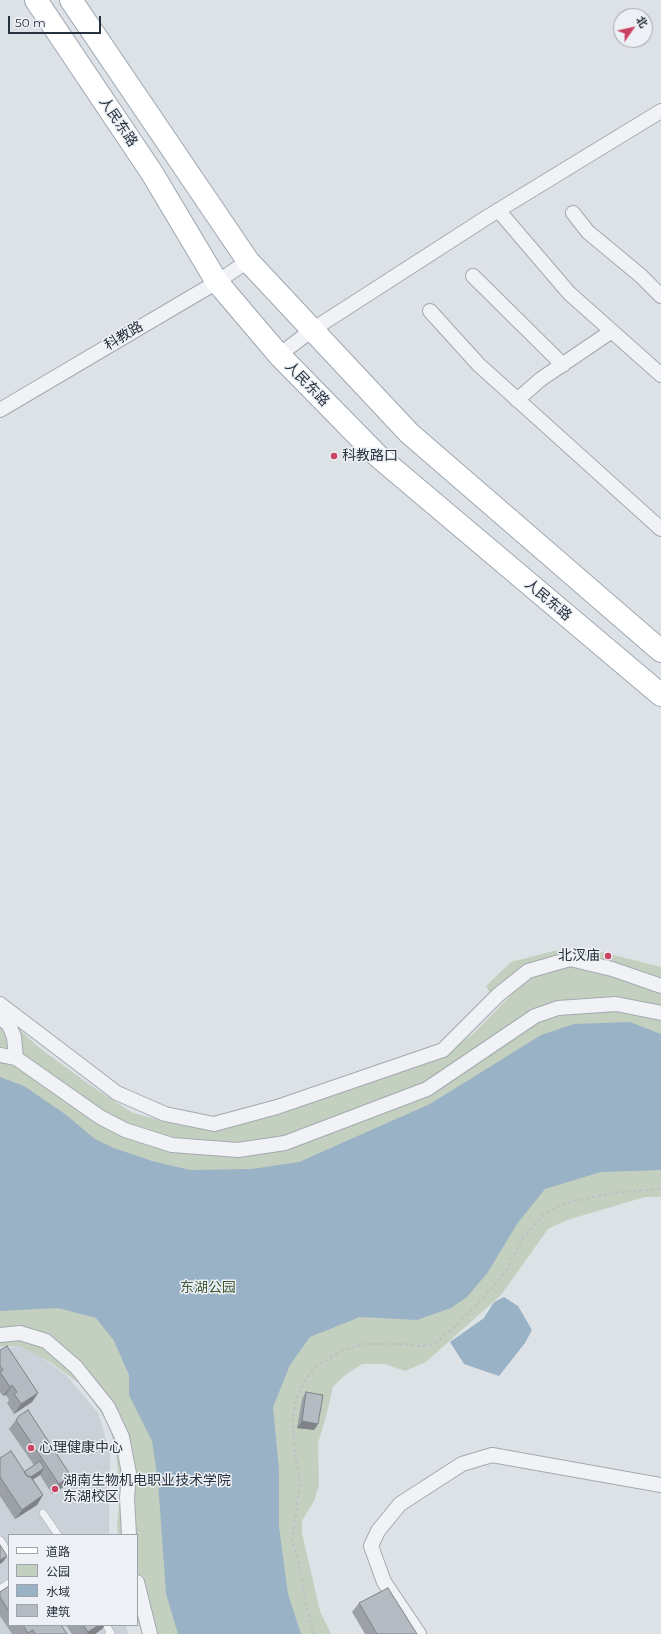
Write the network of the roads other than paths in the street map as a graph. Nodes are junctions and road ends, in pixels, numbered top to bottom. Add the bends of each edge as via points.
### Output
1 (36, 0) edge
2 (71, 0) edge
3 (661, 111) edge
4 (498, 210) junction
5 (573, 212) dead end
6 (248, 262) junction
7 (473, 276) dead end
8 (217, 282) junction
9 (661, 296) edge
10 (430, 311) dead end
11 (312, 330) junction
12 (612, 331) junction
13 (279, 355) junction
14 (563, 365) junction
15 (659, 371) edge
16 (517, 400) junction
17 (0, 410) edge
18 (661, 529) edge
19 (661, 651) edge
20 (661, 695) edge
21 (661, 986) edge
22 (0, 1004) edge
23 (661, 1013) edge
24 (0, 1017) edge
25 (0, 1055) edge
26 (16, 1058) junction
27 (0, 1334) edge
28 (661, 1485) edge
29 (42, 1513) dead end
30 (57, 1534) edge
31 (129, 1534) edge
32 (0, 1540) edge
33 (8, 1552) edge
34 (138, 1586) edge
35 (107, 1626) edge
36 (109, 1634) edge
37 (150, 1634) edge
38 (419, 1634) edge

1 - 8 main road, 人民东路 via 152,173
2 - 6 main road, 人民东路
3 - 4 street
4 - 11 street
4 - 12 street via 569,292
5 - 9 street via 588,232
6 - 8 street, 科教路
6 - 11 main road, 人民东路
7 - 14 street
8 - 13 main road, 人民东路
8 - 17 street, 科教路
10 - 16 street via 479,365
11 - 13 street
11 - 19 main road, 人民东路 via 409,432
12 - 14 street
12 - 15 street
13 - 20 main road, 人民东路 via 379,457
14 - 16 street via 541,379
16 - 18 street
21 - 22 street via 612,969 570,959 528,971 498,995 443,1050 277,1107 214,1124 165,1114 117,1093
23 - 26 street via 616,1004 558,1008 535,1016 427,1089 285,1143 238,1150 172,1145 125,1130 100,1117
24 - 26 street via 10,1025
25 - 26 street
27 - 31 street via 20,1333 46,1341 76,1367 108,1406 122,1437 129,1473
28 - 38 street via 492,1455 462,1464 400,1504 378,1531 371,1546 384,1582
29 - 30 lane
32 - 33 lane
34 - 37 street
35 - 36 lane via 111,1633

